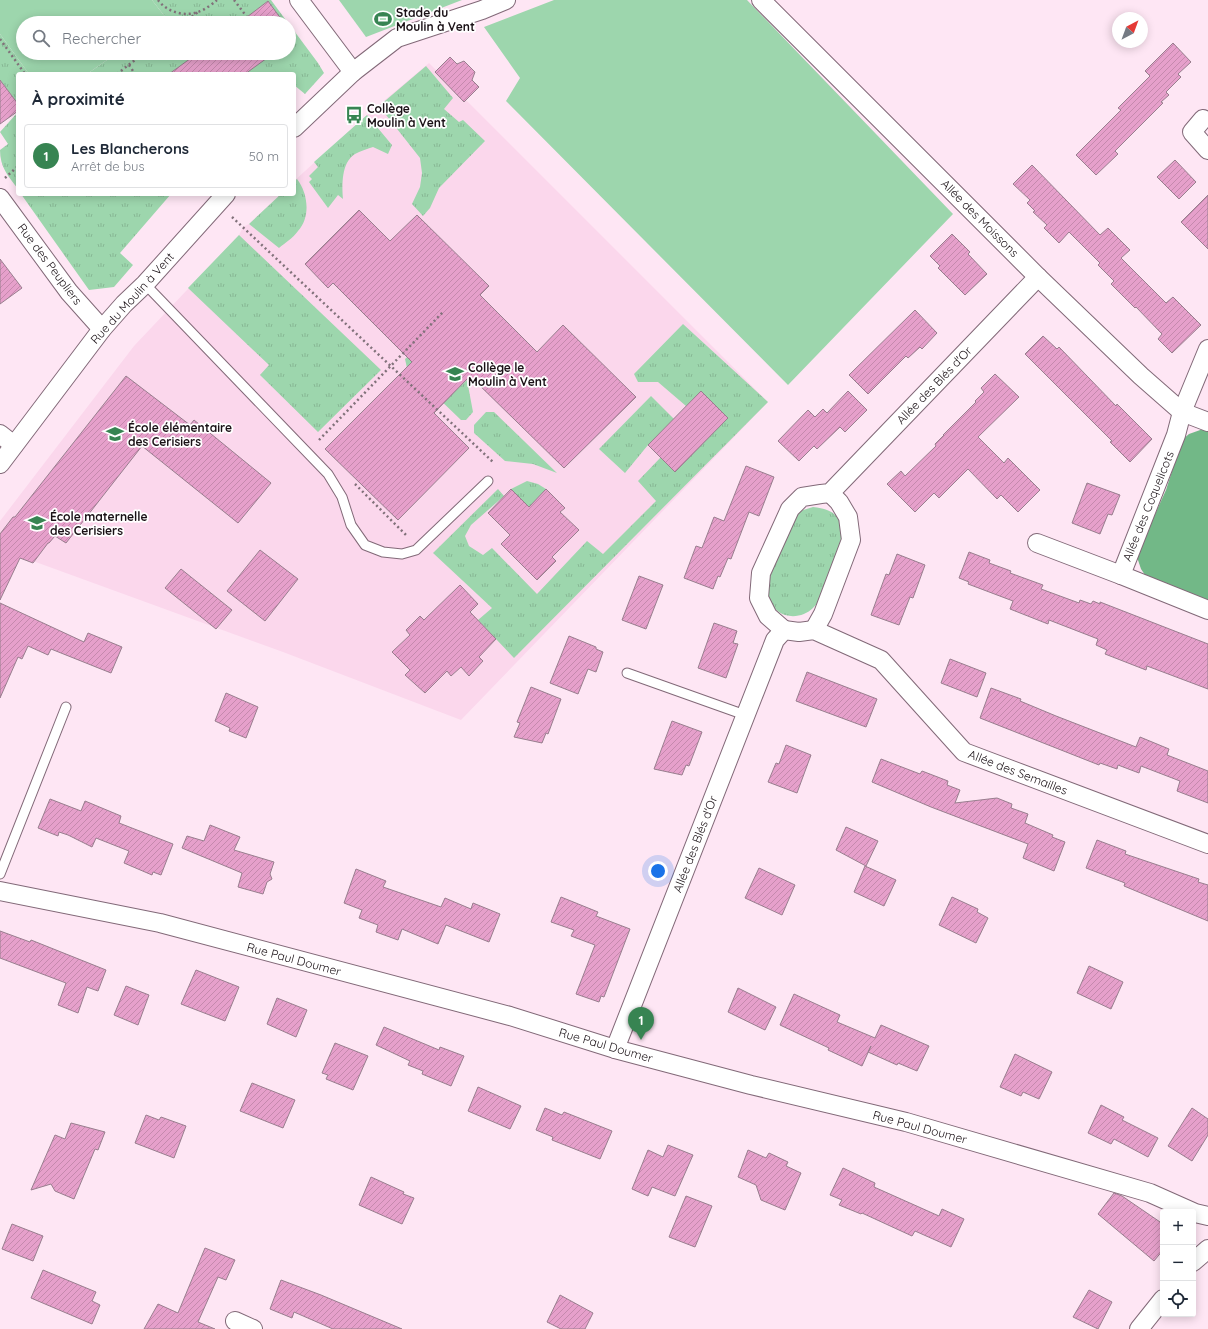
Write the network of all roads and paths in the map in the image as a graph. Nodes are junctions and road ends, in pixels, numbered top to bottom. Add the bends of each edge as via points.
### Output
1 (158, 0) edge
2 (218, 0) edge
3 (234, 0) edge
4 (299, 0) edge
5 (506, 0) edge
6 (762, 0) edge
7 (199, 12) junction
8 (194, 16) edge
9 (245, 16) edge
10 (0, 39) edge
11 (135, 60) edge
12 (128, 65) junction
13 (24, 72) edge
14 (119, 72) edge
15 (133, 72) edge
16 (354, 72) junction
17 (1203, 119) dead end
18 (296, 126) edge
19 (1208, 150) edge
20 (224, 196) edge
21 (0, 198) edge
22 (244, 227) dead end
23 (1038, 277) junction
24 (145, 284) junction
25 (443, 312) dead end
26 (102, 329) junction
27 (1208, 349) edge
28 (391, 366) junction
29 (1182, 412) junction
30 (1208, 422) edge
31 (0, 434) edge
32 (314, 444) dead end
33 (14, 445) junction
34 (493, 462) dead end
35 (0, 464) edge
36 (488, 480) dead end
37 (353, 482) dead end
38 (830, 494) junction
39 (1037, 543) dead end
40 (418, 547) junction
41 (1121, 575) junction
42 (1208, 610) edge
43 (814, 630) junction
44 (779, 635) junction
45 (628, 673) dead end
46 (66, 707) dead end
47 (745, 716) junction
48 (1208, 844) edge
49 (0, 874) edge
50 (0, 891) edge
51 (614, 1049) junction
52 (1208, 1216) edge
53 (1208, 1249) edge
54 (1196, 1259) edge
55 (1160, 1303) edge
56 (235, 1321) dead end
57 (254, 1329) edge
58 (1139, 1329) edge

1 - 7 path via 163,7 180,14
2 - 7 path
3 - 9 path
4 - 16 street
5 - 16 street via 397,38
6 - 23 street, Allée des Moissons
7 - 8 path
10 - 13 path
11 - 12 path
12 - 14 path
12 - 15 path
16 - 18 street
17 - 19 street via 1192,132
20 - 24 street, Rue du Moulin à Vent
21 - 26 street, Rue des Peupliers via 69,292
22 - 28 path
23 - 29 street, Allée des Moissons
23 - 38 street, Allée des Blés d'Or
24 - 26 street, Rue du Moulin à Vent
24 - 40 lane via 328,474 342,497 350,525 366,545 383,552 402,554
25 - 28 path
26 - 33 street, Rue du Moulin à Vent
27 - 29 street, Allée des Coquelicots
28 - 32 path
28 - 34 path
29 - 30 street, Allée des Moissons
29 - 41 street, Allée des Coquelicots via 1176,435
31 - 33 street
33 - 35 street, Rue du Moulin à Vent
36 - 40 lane
37 - 40 path
38 - 43 street via 848,517 851,540 823,614
38 - 44 street via 802,497 790,510 761,573 759,598
39 - 41 street
41 - 42 street, Allée des Coquelicots
43 - 44 street, Allée des Semailles
43 - 48 street, Allée des Semailles via 881,660 964,752
44 - 47 street, Allée des Blés d'Or
45 - 47 lane
46 - 49 lane
47 - 51 street, Allée des Blés d'Or
50 - 51 street, Rue Paul Doumer via 160,923 503,1014
51 - 52 street, Rue Paul Doumer via 906,1122 1150,1193
53 - 54 street
55 - 58 street
56 - 57 street

